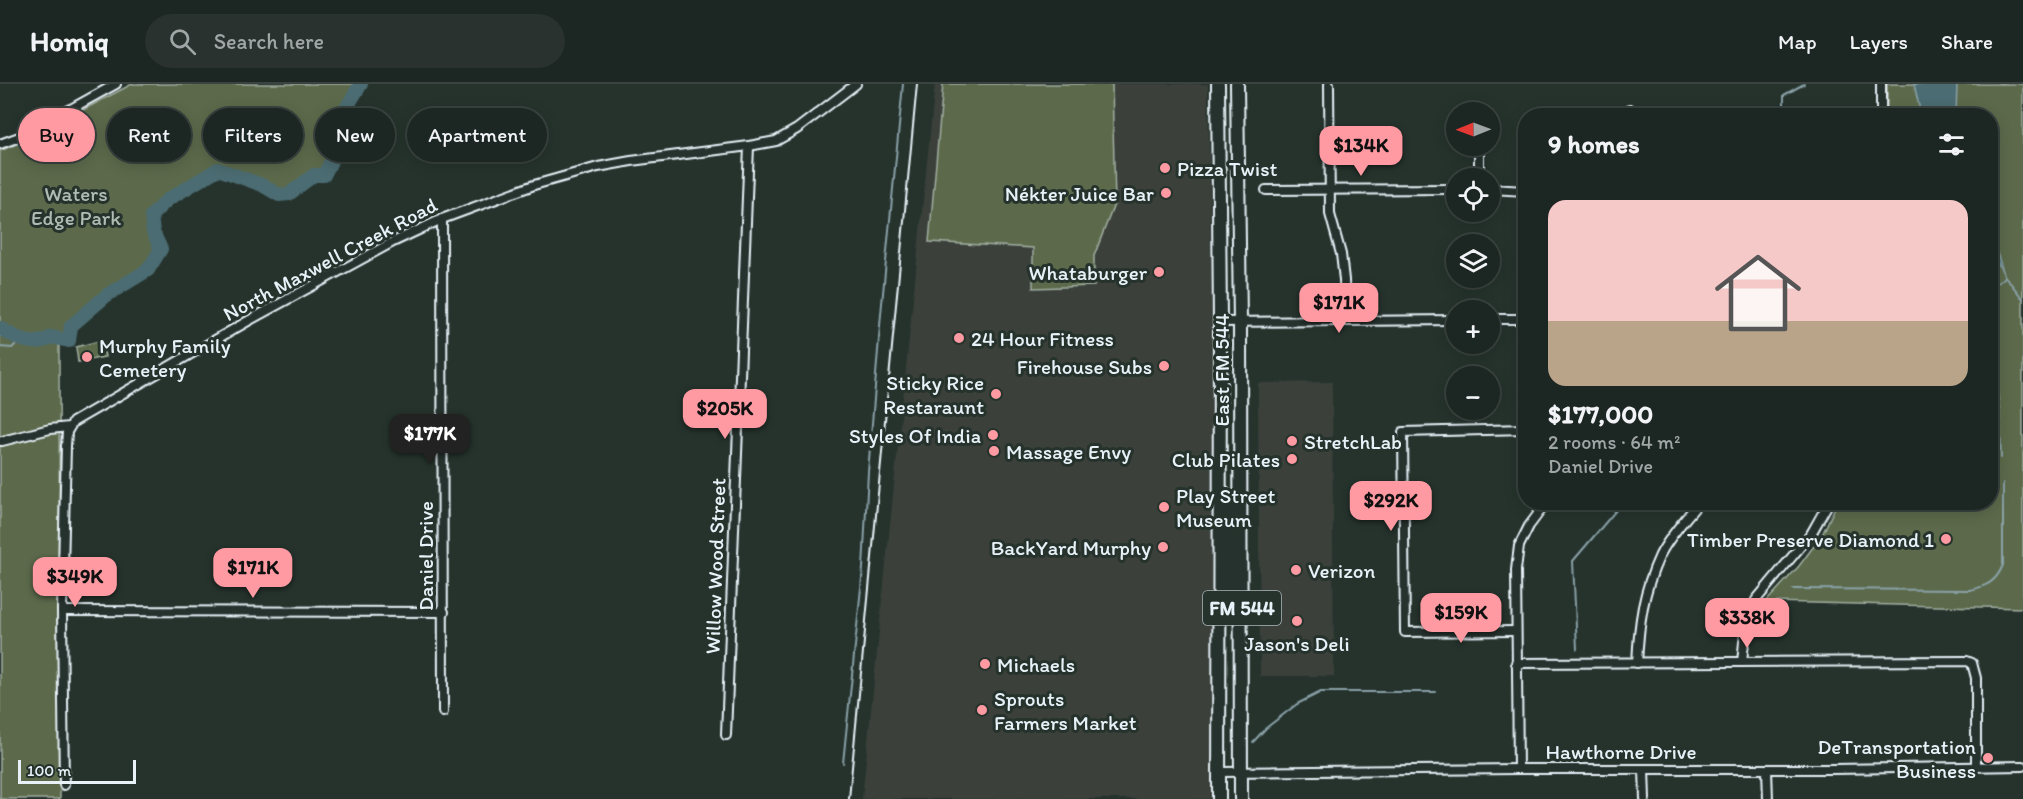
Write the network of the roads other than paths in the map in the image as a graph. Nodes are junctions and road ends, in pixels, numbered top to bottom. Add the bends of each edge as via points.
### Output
1 (116, 84) edge
2 (856, 84) edge
3 (1218, 84) edge
4 (1237, 84) edge
5 (1329, 84) edge
6 (1881, 84) edge
7 (1881, 108) edge
8 (0, 144) edge
9 (749, 146) junction
10 (1446, 189) edge
11 (1266, 190) dead end
12 (1329, 190) junction
13 (1500, 190) edge
14 (1518, 191) edge
15 (442, 219) junction
16 (1518, 318) edge
17 (1500, 319) edge
18 (1446, 320) edge
19 (1345, 321) junction
20 (1220, 322) junction
21 (1240, 322) junction
22 (69, 427) junction
23 (1518, 429) edge
24 (2, 441) dead end
25 (1220, 486) junction
26 (1541, 510) edge
27 (1693, 510) edge
28 (1824, 510) edge
29 (1242, 596) junction
30 (62, 610) junction
31 (444, 612) junction
32 (1516, 631) junction
33 (1742, 662) junction
34 (1516, 663) junction
35 (1637, 663) junction
36 (443, 712) dead end
37 (726, 735) dead end
38 (2023, 766) edge
39 (1976, 767) junction
40 (1518, 769) junction
41 (1644, 769) junction
42 (1767, 769) junction
43 (1220, 772) junction
44 (1242, 772) junction
45 (64, 785) dead end
46 (1218, 799) edge
47 (1241, 799) edge
48 (1645, 799) edge
49 (1768, 799) edge

1 - 8 street via 22,136
2 - 9 street, North Maxwell Creek Road via 788,135
3 - 20 main road, East FM 544 / FM 544
4 - 21 main road, East FM 544 / FM 544
5 - 12 street
6 - 7 street
9 - 15 street, North Maxwell Creek Road via 598,167 534,185
9 - 37 street, Willow Wood Street
10 - 12 street
11 - 12 street
12 - 19 street via 1329,214 1341,254
13 - 14 street
15 - 22 street, North Maxwell Creek Road via 248,321
15 - 31 street, Daniel Drive
16 - 17 street
18 - 19 street
19 - 21 street
20 - 21 street
20 - 25 main road, East FM 544 / FM 544
21 - 29 main road, East FM 544 / FM 544
22 - 24 street
22 - 30 street
23 - 32 street via 1403,432 1405,632
25 - 29 main road via 1230,508 1231,595
25 - 43 main road, East FM 544 / FM 544
26 - 32 street via 1519,546
27 - 35 street via 1660,554 1639,622
28 - 33 street via 1811,534 1752,609
29 - 44 main road, East FM 544 / FM 544
30 - 31 street
30 - 45 street
31 - 36 street, Daniel Drive
32 - 34 street
33 - 35 street
33 - 39 street via 1972,663 1976,678
34 - 35 street
34 - 40 street
38 - 39 street, Hawthorne Drive
39 - 42 street, Hawthorne Drive
40 - 41 street, Hawthorne Drive
40 - 44 street, Hawthorne Drive
41 - 42 street, Hawthorne Drive
41 - 48 street
42 - 49 street
43 - 44 street, Hawthorne Drive
43 - 46 main road, East FM 544 / FM 544
44 - 47 main road, East FM 544 / FM 544

